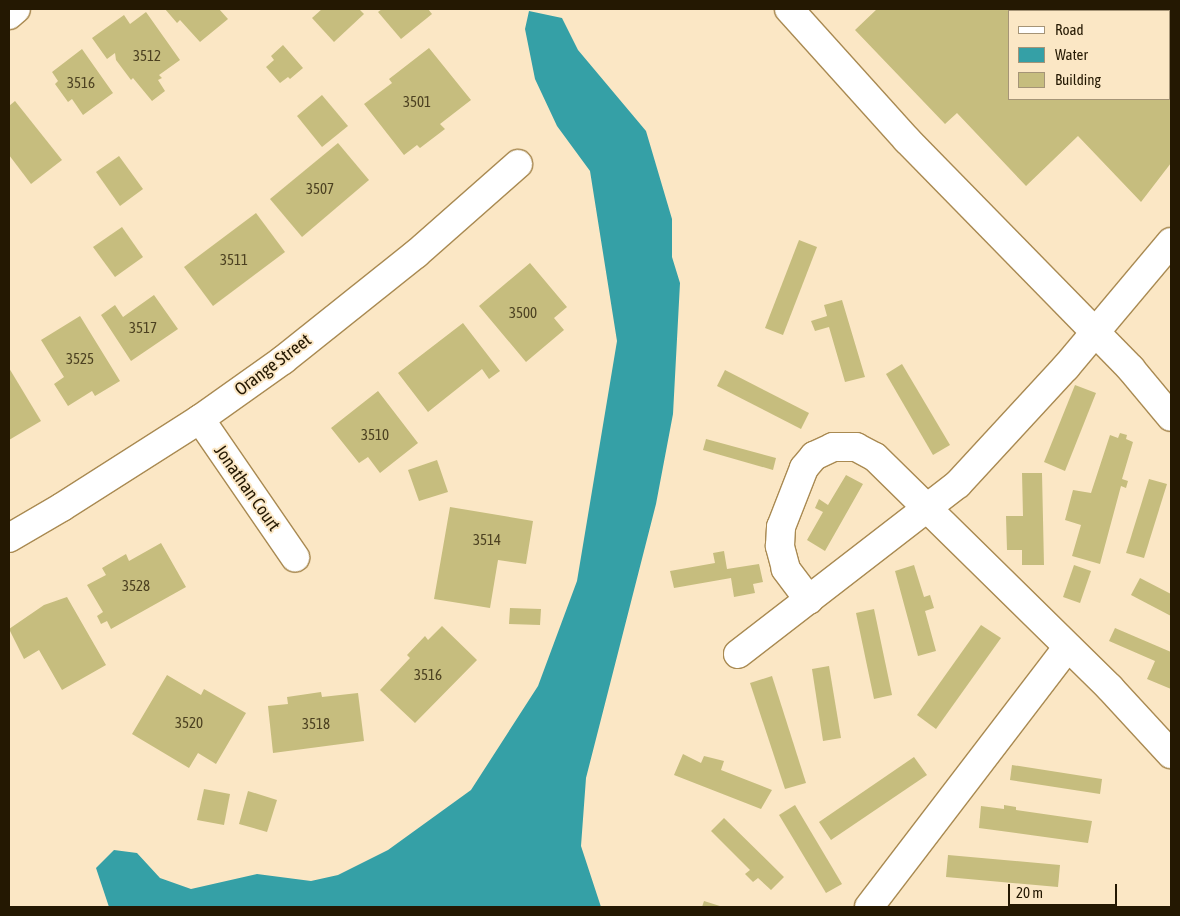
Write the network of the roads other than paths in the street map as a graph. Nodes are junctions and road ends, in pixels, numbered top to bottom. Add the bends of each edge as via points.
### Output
1 (16, 9) edge
2 (789, 9) edge
3 (9, 15) edge
4 (518, 164) dead end
5 (1171, 242) edge
6 (1095, 332) junction
7 (1171, 417) edge
8 (200, 419) junction
9 (928, 510) junction
10 (9, 538) edge
11 (295, 557) dead end
12 (809, 600) junction
13 (1068, 648) junction
14 (738, 654) dead end
15 (1171, 754) edge
16 (870, 907) edge

1 - 3 street
2 - 6 street via 908,140
4 - 8 street, Orange Street via 416,254 283,360
5 - 6 street
6 - 7 street
6 - 9 street via 958,484
8 - 10 street, Orange Street
8 - 11 street, Jonathan Court
9 - 12 street
9 - 12 street via 875,457 856,447 833,447 814,456 804,468 781,528 780,546 786,569
9 - 13 street
12 - 14 street
13 - 15 street
13 - 16 street

